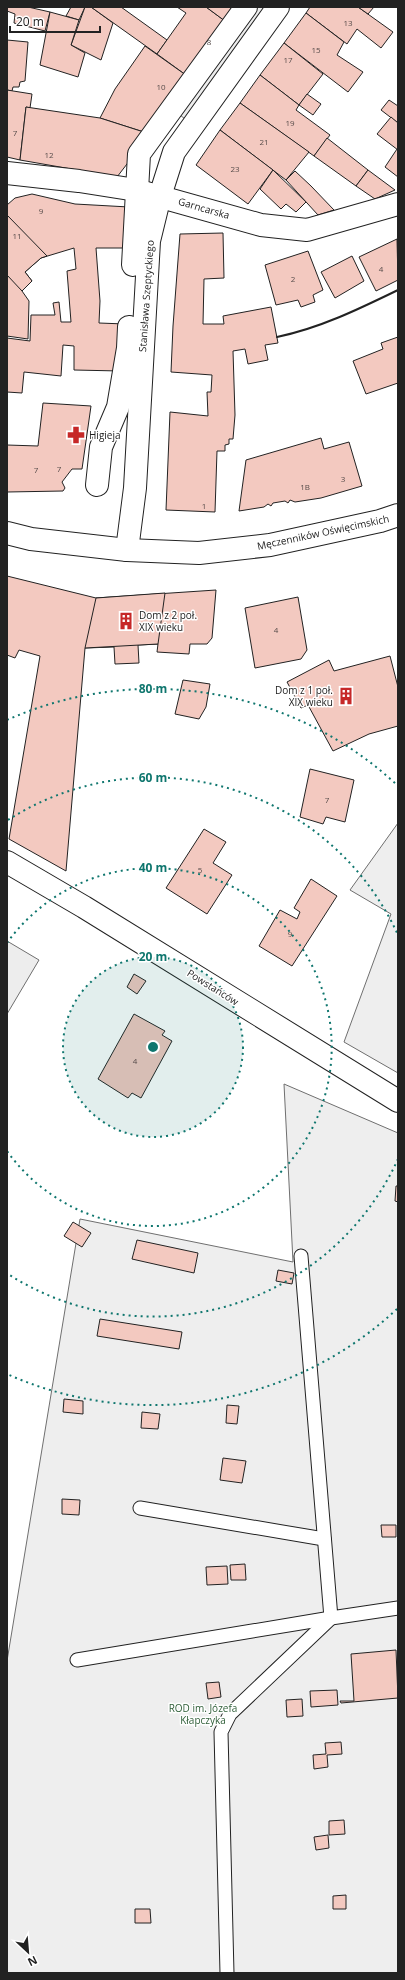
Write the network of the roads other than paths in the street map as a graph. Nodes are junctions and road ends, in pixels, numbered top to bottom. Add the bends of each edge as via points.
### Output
1 (246, 7) edge
2 (278, 7) edge
3 (7, 173) edge
4 (136, 190) junction
5 (160, 196) junction
6 (398, 204) edge
7 (97, 485) dead end
8 (398, 515) edge
9 (7, 533) edge
10 (30, 539) junction
11 (7, 541) edge
12 (127, 550) junction
13 (7, 862) edge
14 (398, 1101) edge
15 (301, 1256) dead end
16 (140, 1508) dead end
17 (324, 1539) junction
18 (398, 1608) edge
19 (331, 1618) junction
20 (77, 1660) dead end
21 (227, 1973) edge

1 - 4 street via 139,154
2 - 5 street, Stanisława Szeptyckiego via 174,152
3 - 4 street, Garncarska
4 - 5 street, Garncarska
4 - 7 street via 128,348 118,407 101,447
5 - 6 street, Garncarska via 261,225 307,230
5 - 12 street, Stanisława Szeptyckiego via 149,241 135,488
8 - 12 street, Męczenników Oświęcimskich via 270,545 199,553
9 - 10 street
10 - 11 street
10 - 12 street, Męczenników Oświęcimskich
13 - 14 street, Powstańców
15 - 17 lane
16 - 17 lane
17 - 19 lane
18 - 19 lane
19 - 20 lane
19 - 21 lane via 230,1714 221,1732

